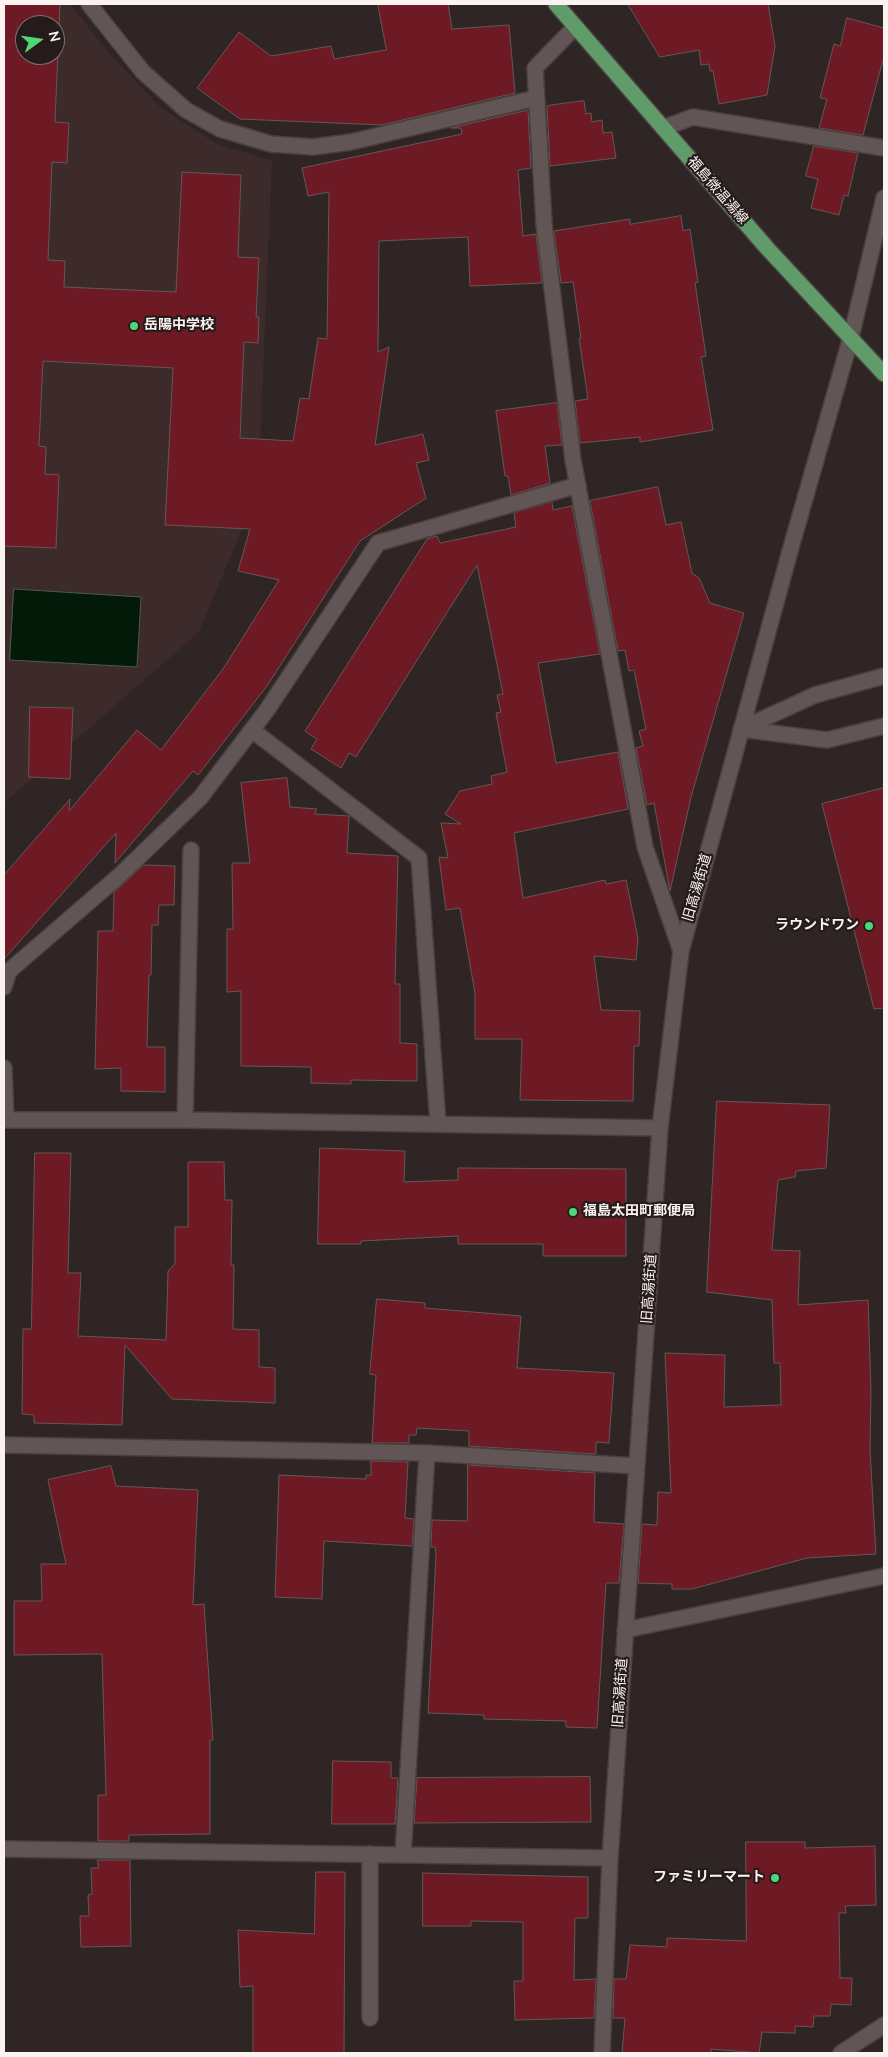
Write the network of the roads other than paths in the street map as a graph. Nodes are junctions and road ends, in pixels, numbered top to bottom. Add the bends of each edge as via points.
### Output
1 (89, 4) edge
2 (556, 4) edge
3 (574, 27) junction
4 (536, 98) junction
5 (663, 128) junction
6 (884, 148) edge
7 (884, 198) edge
8 (851, 338) junction
9 (884, 374) edge
10 (578, 485) junction
11 (884, 676) edge
12 (884, 726) edge
13 (741, 729) junction
14 (252, 730) junction
15 (192, 850) dead end
16 (681, 951) junction
17 (4, 987) edge
18 (4, 1068) edge
19 (5, 1120) edge
20 (185, 1120) junction
21 (438, 1124) junction
22 (660, 1128) junction
23 (4, 1445) edge
24 (428, 1454) junction
25 (636, 1466) junction
26 (884, 1576) edge
27 (625, 1630) junction
28 (4, 1849) edge
29 (370, 1854) junction
30 (403, 1855) junction
31 (610, 1858) junction
32 (370, 2018) dead end
33 (884, 2026) edge
34 (602, 2053) edge
35 (841, 2053) edge

1 - 4 street via 143,72 186,110 220,129 271,144 313,147 351,142
2 - 3 main road, 福島微温湯線
3 - 4 street via 535,68
3 - 5 main road, 福島微温湯線
4 - 10 street via 544,224
5 - 6 street via 693,117
5 - 8 main road, 福島微温湯線 via 767,248
7 - 8 street, 旧高湯街道
8 - 9 main road, 福島微温湯線
8 - 13 street, 旧高湯街道
10 - 14 street via 378,543
10 - 16 street via 645,847
11 - 13 street via 815,695
12 - 13 street via 827,740
13 - 16 street, 旧高湯街道
14 - 17 street via 200,798 119,876 9,970
14 - 21 street via 419,858
15 - 20 street
16 - 22 street, 旧高湯街道
18 - 19 street
19 - 20 street
20 - 21 street
21 - 22 street
22 - 25 street, 旧高湯街道
23 - 24 street
24 - 25 street
24 - 30 street
25 - 27 street, 旧高湯街道
26 - 27 street
27 - 31 street, 旧高湯街道
28 - 29 street
29 - 30 street
29 - 32 street
30 - 31 street
31 - 34 street, 旧高湯街道
33 - 35 street

